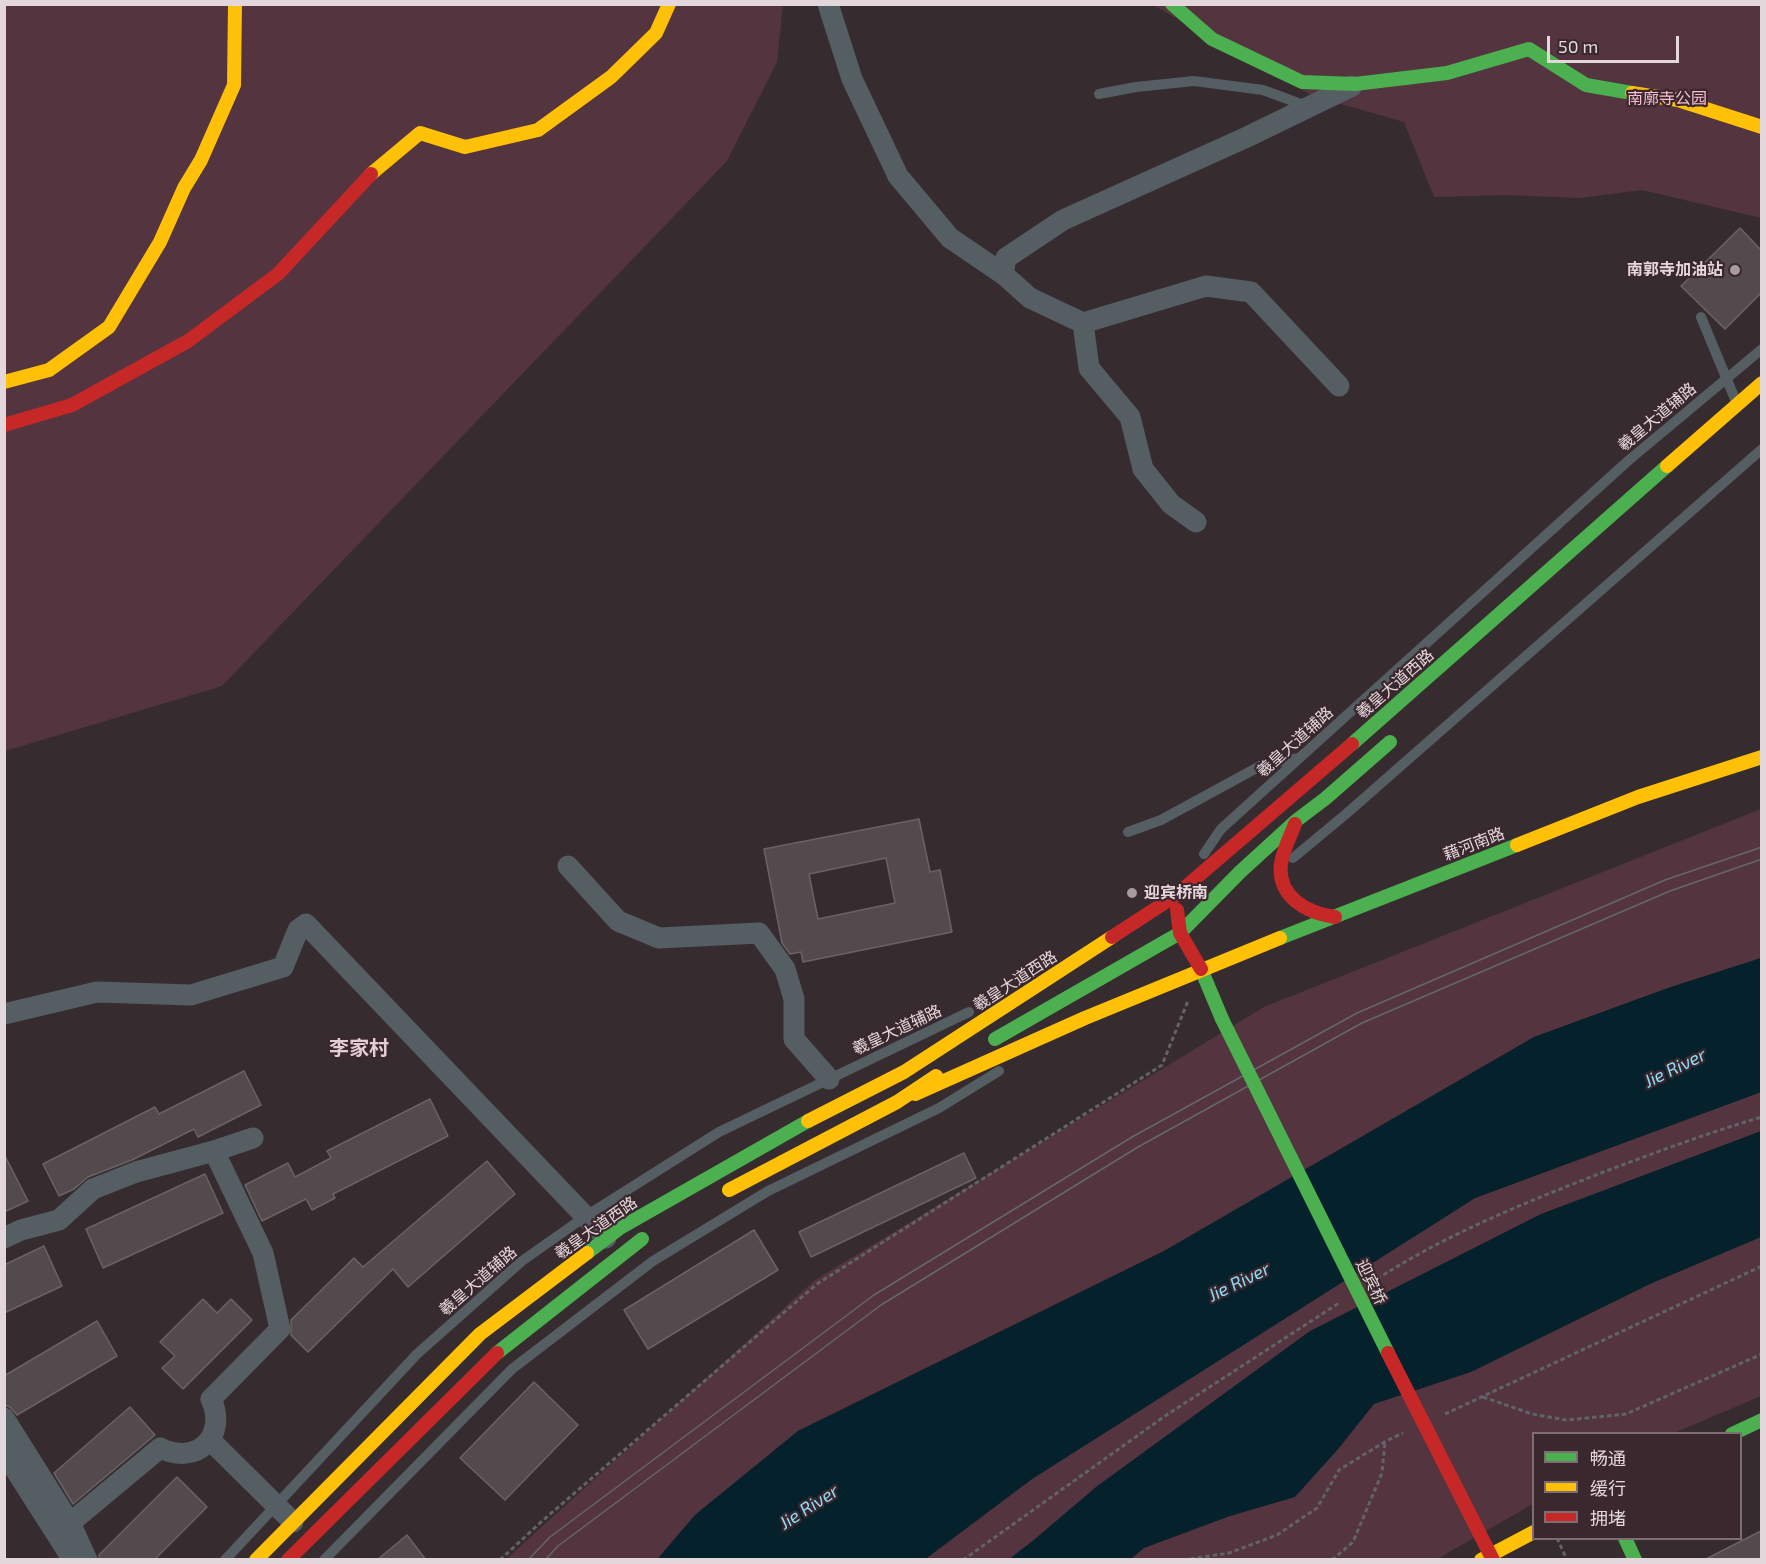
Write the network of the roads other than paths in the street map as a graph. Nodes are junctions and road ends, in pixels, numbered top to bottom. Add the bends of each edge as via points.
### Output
1 (235, 4) edge
2 (669, 4) edge
3 (828, 4) edge
4 (1172, 4) edge
5 (1355, 84) junction
6 (1099, 94) dead end
7 (1309, 107) junction
8 (1761, 127) edge
9 (1003, 274) junction
10 (1701, 317) dead end
11 (1083, 323) junction
12 (1761, 349) edge
13 (1726, 379) junction
14 (4, 382) edge
15 (1761, 383) edge
16 (1339, 386) dead end
17 (1738, 404) junction
18 (4, 425) edge
19 (1761, 449) edge
20 (1196, 522) dead end
21 (1397, 735) dead end
22 (1761, 757) edge
23 (1300, 758) junction
24 (1317, 774) junction
25 (1297, 820) junction
26 (1128, 832) dead end
27 (568, 866) dead end
28 (1271, 869) junction
29 (1240, 872) junction
30 (1175, 896) junction
31 (1335, 917) junction
32 (1180, 933) junction
33 (1201, 969) junction
34 (4, 1014) edge
35 (1085, 1018) junction
36 (981, 1047) dead end
37 (962, 1059) dead end
38 (829, 1078) junction
39 (897, 1102) junction
40 (253, 1138) dead end
41 (214, 1151) junction
42 (717, 1197) dead end
43 (586, 1216) junction
44 (649, 1234) dead end
45 (4, 1238) edge
46 (606, 1238) junction
47 (4, 1418) edge
48 (1761, 1420) edge
49 (1736, 1432) edge
50 (210, 1440) junction
51 (4, 1452) edge
52 (276, 1505) junction
53 (293, 1522) junction
54 (70, 1523) junction
55 (1532, 1533) edge
56 (1625, 1540) edge
57 (73, 1560) edge
58 (87, 1560) edge
59 (225, 1560) edge
60 (256, 1560) edge
61 (288, 1560) edge
62 (324, 1560) edge
63 (1481, 1560) edge
64 (1493, 1560) edge
65 (1635, 1560) edge

1 - 14 main road via 234,85 160,242 109,327 49,370
2 - 18 main road via 656,33 611,77 538,130 465,147 420,133 370,175 278,274 188,340 72,405
3 - 9 street via 852,79 898,176 950,238
4 - 5 main road via 1212,39 1302,82
5 - 7 street
5 - 8 main road via 1447,73 1529,49 1586,85 1678,100
6 - 7 lane via 1194,81 1263,90
7 - 9 street via 1063,220 1006,258
9 - 11 street via 1030,298
10 - 13 lane
11 - 16 street via 1206,286 1251,292
11 - 20 street via 1089,368 1130,417 1143,469 1171,504
12 - 13 lane, 羲皇大道辅路
13 - 17 lane
13 - 23 lane, 羲皇大道辅路 via 1629,460
15 - 17 main road, 羲皇大道西路
17 - 24 main road, 羲皇大道西路
19 - 28 lane via 1355,807
21 - 25 main road
22 - 31 main road, 藉河南路 via 1638,797
23 - 24 lane
23 - 26 lane via 1262,765 1161,820
23 - 30 lane, 羲皇大道辅路 via 1221,829
24 - 30 main road, 羲皇大道西路
25 - 28 main road via 1286,848
25 - 29 main road
27 - 38 street via 618,921 659,938 759,933 785,969 794,999 794,1039
28 - 29 lane
28 - 31 main road via 1304,909
29 - 32 main road
30 - 32 main road
30 - 38 lane, 羲皇大道辅路 via 989,1003
30 - 46 main road, 羲皇大道西路 via 904,1072 778,1137
31 - 33 main road, 藉河南路
32 - 33 main road, 迎宾桥
32 - 36 main road
33 - 35 main road, 藉河南路
33 - 64 main road, 迎宾桥, bridge via 1222,1019
34 - 43 street via 97,992 191,995 283,968 298,930 306,924
35 - 39 main road, 藉河南路
35 - 62 lane via 939,1108 768,1191 653,1261 512,1369
37 - 39 main road
38 - 43 lane, 羲皇大道辅路 via 718,1132
39 - 42 main road
40 - 41 street
41 - 45 street via 136,1172 93,1189 59,1220
41 - 50 street via 263,1253 280,1329 211,1399 217,1420
43 - 46 street
43 - 52 lane, 羲皇大道辅路 via 522,1261 417,1354
44 - 61 main road via 503,1347
46 - 53 main road, 羲皇大道西路 via 480,1334
47 - 54 street
48 - 49 main road
50 - 52 street
50 - 54 street via 202,1448 181,1455 160,1448
51 - 57 street
52 - 53 street
52 - 59 lane, 羲皇大道辅路
53 - 60 main road, 羲皇大道西路
54 - 58 street
55 - 63 main road
56 - 65 main road

